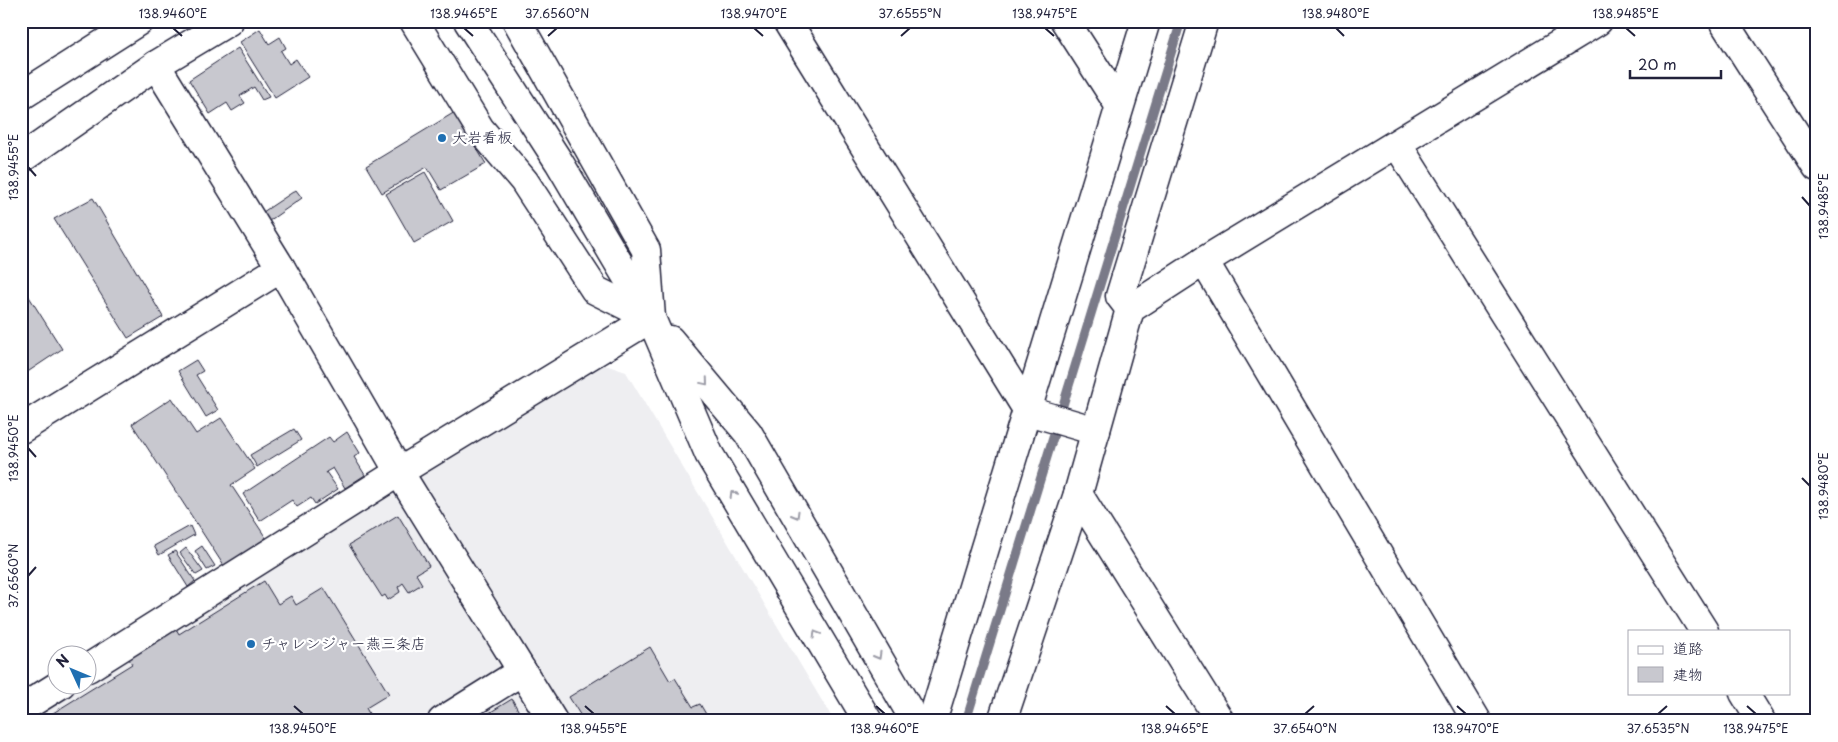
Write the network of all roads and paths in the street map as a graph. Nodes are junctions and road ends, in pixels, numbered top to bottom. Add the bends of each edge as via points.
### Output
1 (139, 21) edge
2 (229, 21) edge
3 (414, 21) edge
4 (468, 21) edge
5 (517, 21) edge
6 (787, 21) edge
7 (1065, 21) edge
8 (1146, 21) edge
9 (1204, 21) edge
10 (1598, 21) edge
11 (1723, 21) edge
12 (156, 65) junction
13 (21, 96) edge
14 (1119, 105) junction
15 (1396, 144) junction
16 (21, 159) edge
17 (1817, 167) edge
18 (1204, 261) junction
19 (281, 268) junction
20 (1130, 309) junction
21 (651, 318) junction
22 (1033, 412) junction
23 (1087, 428) junction
24 (21, 429) edge
25 (399, 472) junction
26 (1078, 494) junction
27 (1703, 630) edge
28 (98, 662) edge
29 (522, 671) junction
30 (48, 692) edge
31 (1745, 694) edge
32 (21, 709) edge
33 (442, 721) edge
34 (553, 721) edge
35 (868, 721) edge
36 (915, 721) edge
37 (932, 721) edge
38 (1002, 721) edge
39 (1220, 721) edge
40 (1477, 721) edge
41 (1761, 721) edge

1 - 13 street
2 - 12 street
3 - 21 street via 480,129 524,181 595,290
4 - 21 street via 559,162
5 - 21 street via 646,250
6 - 22 street
7 - 14 street
8 - 14 street
9 - 20 street via 1120,296
10 - 15 street
11 - 17 street
12 - 16 street
12 - 19 street
14 - 22 street
15 - 18 street
15 - 27 street
18 - 20 street
18 - 40 street
19 - 24 street
19 - 25 street
20 - 23 street
21 - 25 street
35 -> 21 street via 709,454
21 -> 36 street via 748,433
22 - 23 street
22 - 37 street
23 - 26 street
25 - 28 street
25 - 29 street
26 - 38 street
26 - 39 street
29 - 33 street
29 - 34 street
30 - 32 street
31 - 41 street

